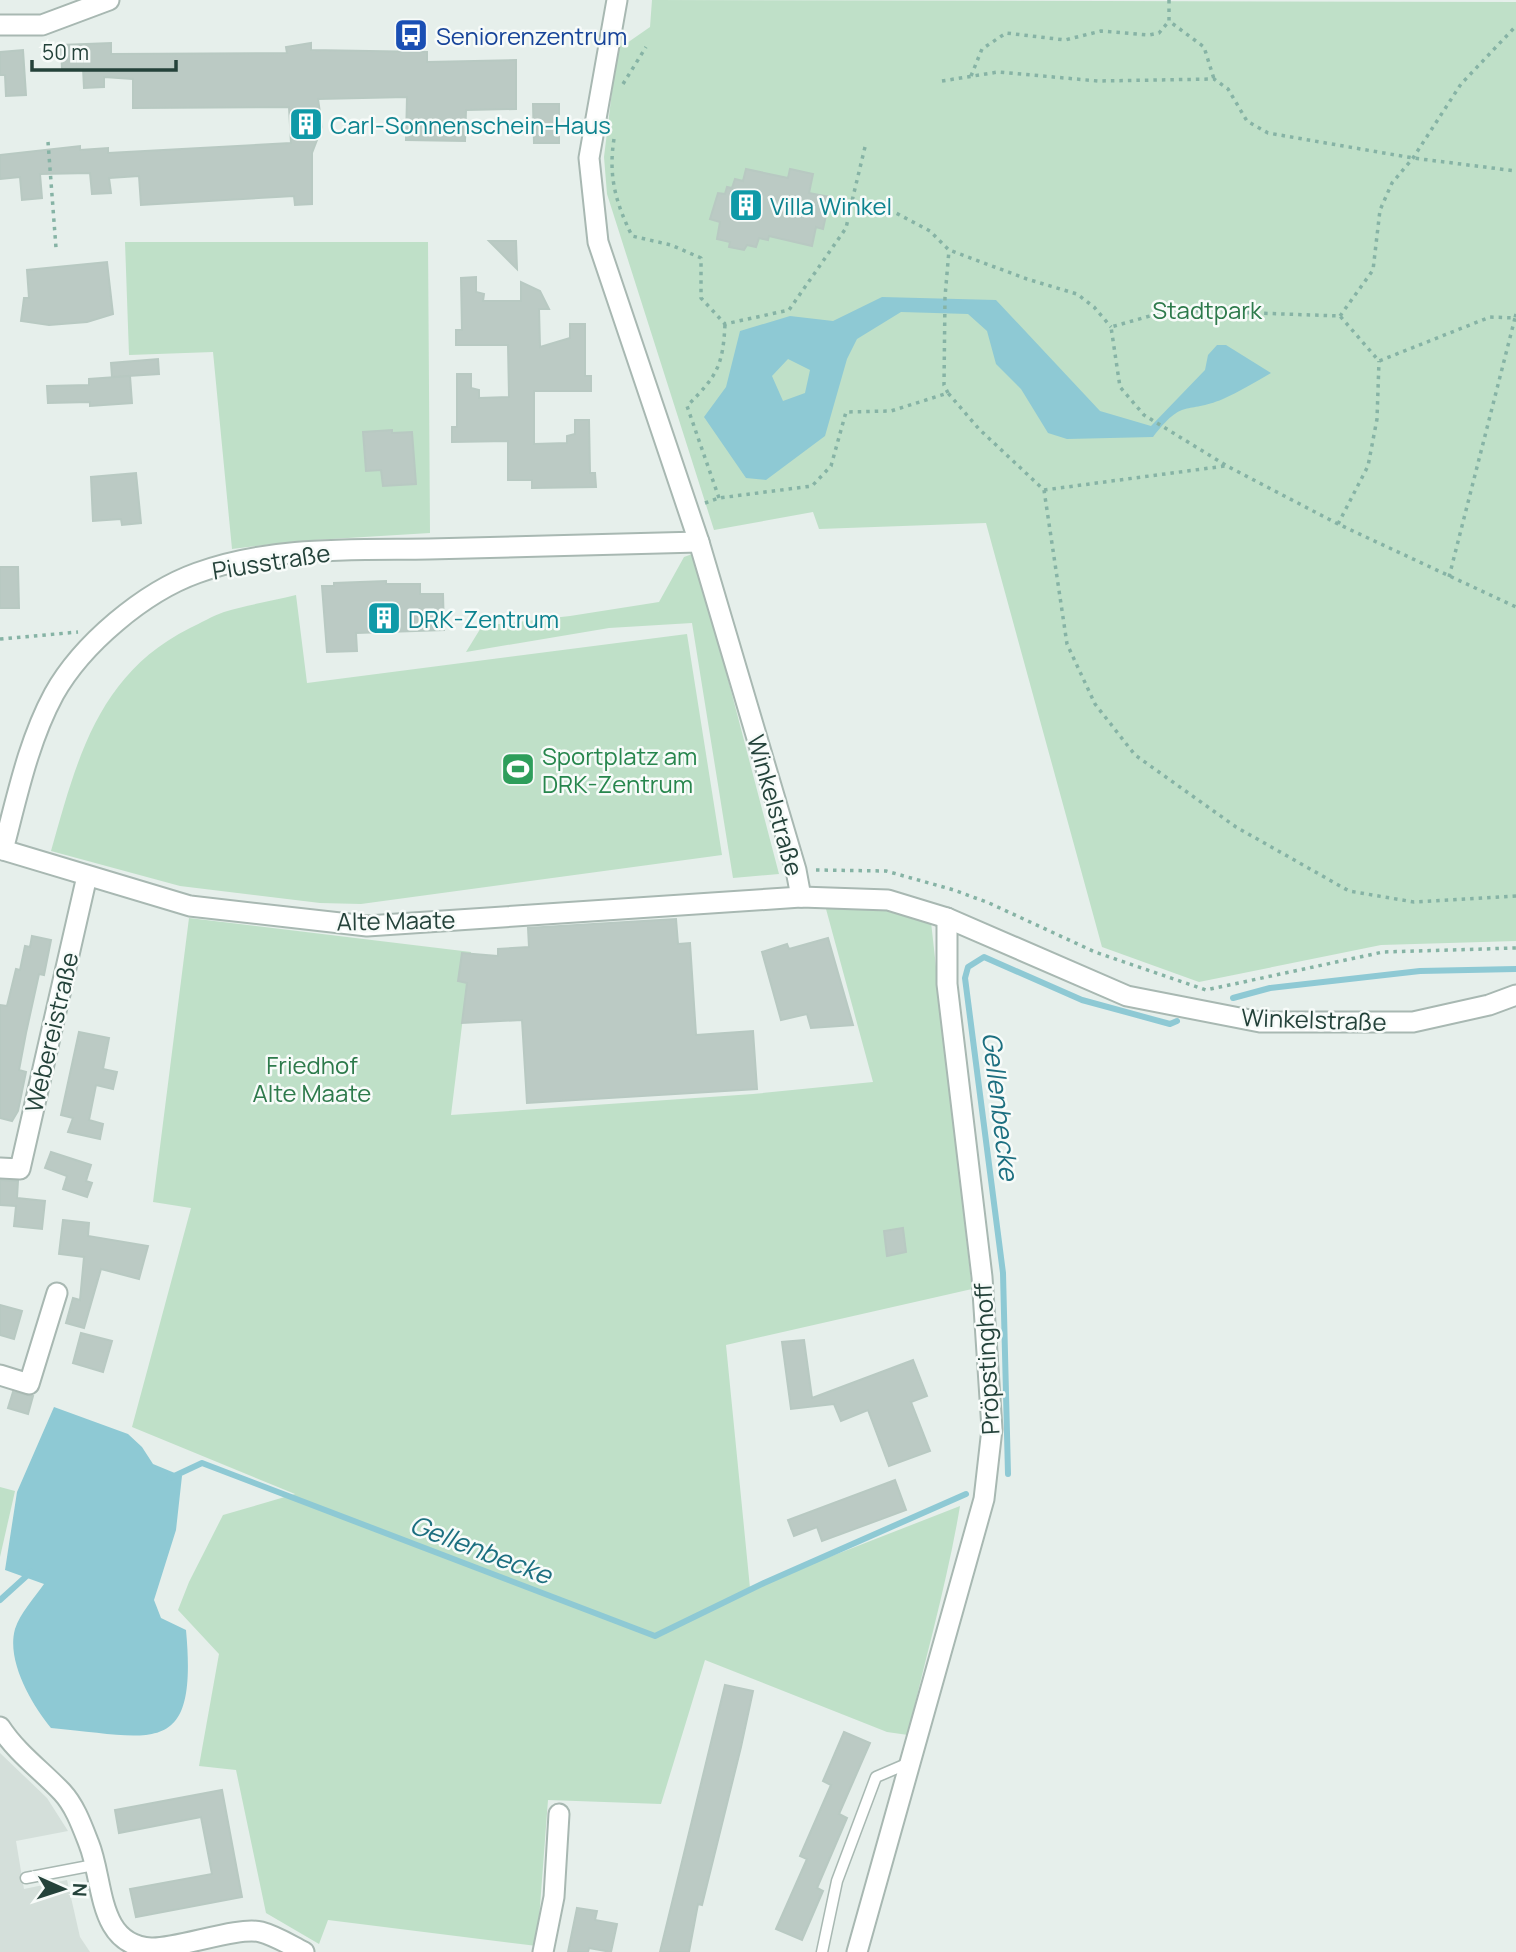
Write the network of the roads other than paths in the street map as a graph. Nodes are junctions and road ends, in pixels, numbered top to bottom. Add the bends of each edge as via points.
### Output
1 (109, 0) edge
2 (617, 0) edge
3 (0, 25) edge
4 (699, 541) junction
5 (1, 849) edge
6 (87, 876) junction
7 (801, 897) junction
8 (947, 918) junction
9 (1516, 995) edge
10 (0, 1168) edge
11 (57, 1293) dead end
12 (0, 1375) edge
13 (0, 1727) edge
14 (912, 1761) junction
15 (559, 1814) dead end
16 (94, 1865) junction
17 (26, 1878) dead end
18 (304, 1952) edge
19 (543, 1952) edge
20 (822, 1952) edge
21 (857, 1952) edge

1 - 3 street via 42,25
2 - 4 street, Winkelstraße via 589,158 598,242
4 - 5 street, Piusstraße via 337,551 236,562 196,573 91,635 44,717
4 - 7 street, Winkelstraße
5 - 6 street, Alte Maate
6 - 7 street, Alte Maate via 190,906 367,926
6 - 10 street, Webereistraße via 19,1169
7 - 8 street, Winkelstraße via 888,900
8 - 9 street, Winkelstraße via 1127,996 1260,1022 1413,1022
8 - 14 street, Pröpstinghoff via 947,984 982,1277 992,1429 984,1499
11 - 12 street via 29,1384
13 - 16 street via 13,1748 64,1794 79,1818
14 - 20 lane via 876,1777 837,1881
14 - 21 street, Pröpstinghoff
15 - 19 street via 554,1897
16 - 17 lane
16 - 18 street via 110,1924 132,1945 152,1948 258,1931

